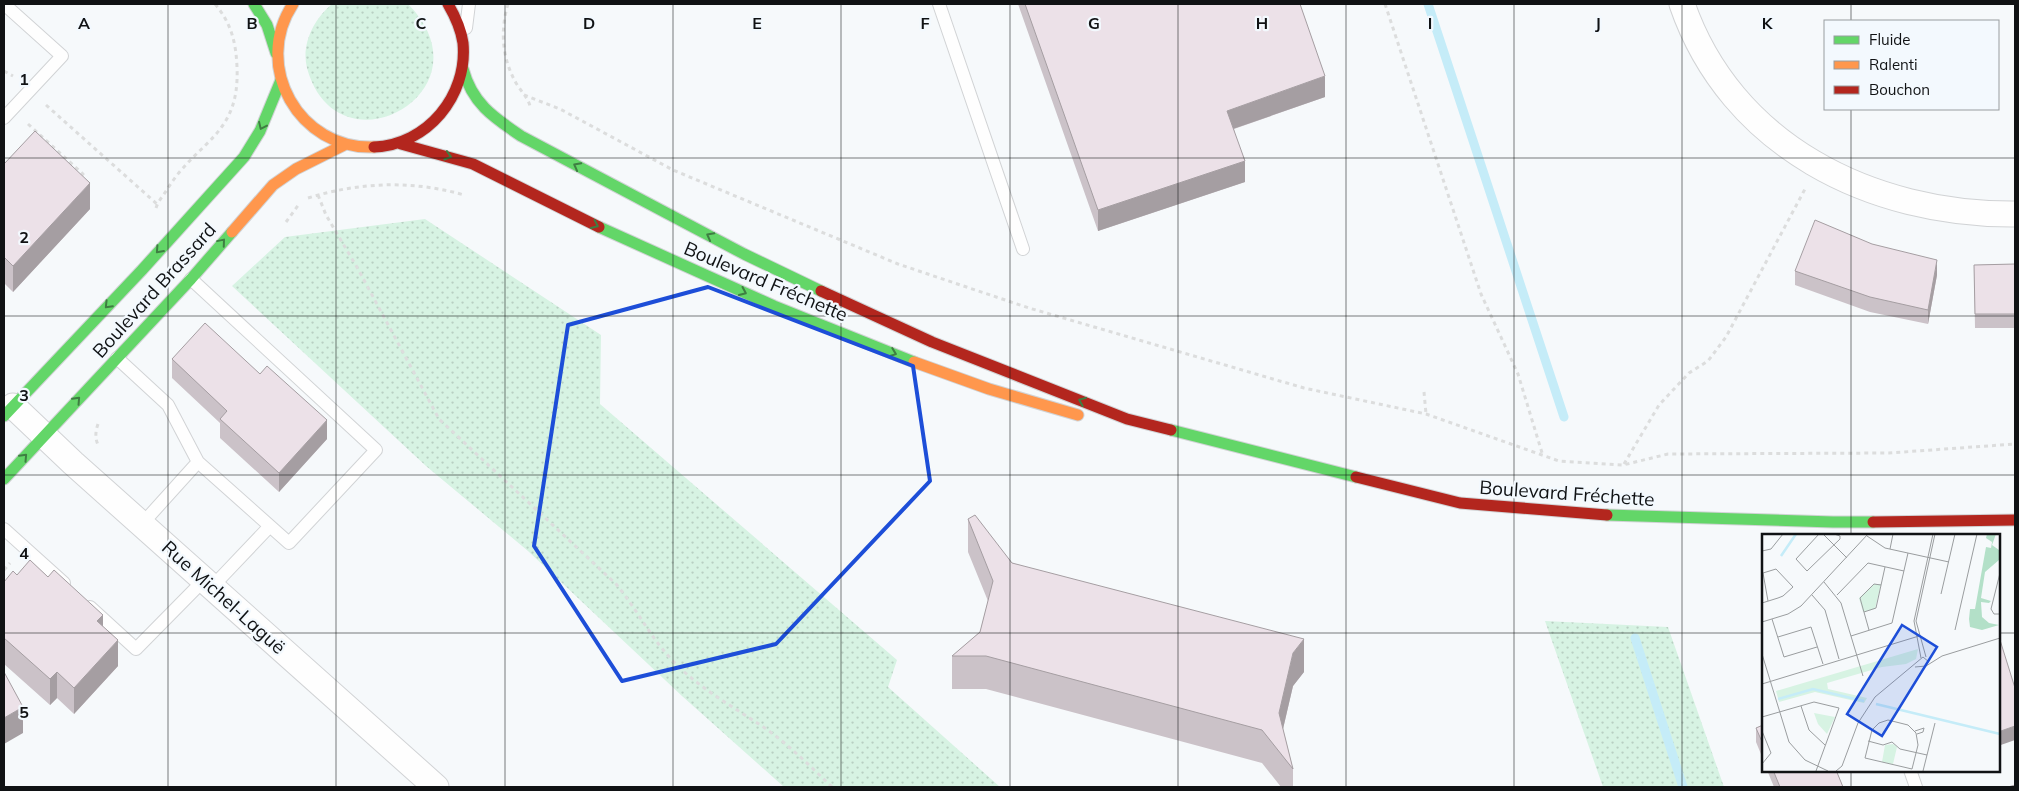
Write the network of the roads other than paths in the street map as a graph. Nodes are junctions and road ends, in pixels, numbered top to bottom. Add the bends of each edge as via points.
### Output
1 (4, 4) edge
2 (254, 4) edge
3 (293, 4) edge
4 (448, 4) edge
5 (469, 4) edge
6 (939, 4) edge
7 (1682, 4) edge
8 (463, 45) junction
9 (277, 57) junction
10 (463, 68) junction
11 (280, 80) junction
12 (4, 118) edge
13 (401, 144) junction
14 (344, 145) junction
15 (2015, 214) edge
16 (1023, 249) dead end
17 (191, 279) junction
18 (117, 358) junction
19 (7, 406) edge
20 (1127, 419) junction
21 (44, 435) junction
22 (198, 462) junction
23 (4, 478) edge
24 (2015, 520) edge
25 (142, 524) junction
26 (270, 526) junction
27 (4, 528) edge
28 (208, 583) junction
29 (1910, 771) edge
30 (436, 787) edge
31 (1916, 787) edge

1 - 12 lane via 62,56
2 - 9 main road via 267,26
3 - 9 main road via 278,38
4 - 8 main road via 458,23
5 - 8 lane
6 - 16 lane
7 - 15 street via 1702,51 1736,100 1766,130 1817,166 1857,186 1900,200 1960,210
8 - 10 main road
9 - 11 main road
10 - 13 main road via 457,90 446,110 430,127
20 -> 10 main road, Boulevard Fréchette via 870,315 744,254 520,136 494,118 474,97
11 - 14 main road via 301,118 318,133
11 -> 19 main road, Boulevard Brassard via 260,131 244,157 142,270
13 - 14 main road via 383,148
13 -> 20 main road, Boulevard Fréchette via 472,164 651,251 780,308 913,361 1039,405 1081,416
17 -> 14 main road, Boulevard Brassard via 273,185
17 - 18 main road, Boulevard Brassard
17 - 26 lane via 376,450 289,543
21 -> 18 main road, Boulevard Brassard
18 - 22 lane via 168,405
19 - 21 street, Rue Michel-Laguë
20 - 24 main road, Boulevard Fréchette via 1460,503 1624,516 1833,522
23 -> 21 main road, Boulevard Brassard
21 - 25 street, Rue Michel-Laguë
22 - 25 lane
22 - 26 lane
25 - 28 street, Rue Michel-Laguë
26 - 28 lane
27 - 28 lane via 136,650
28 - 30 street, Rue Michel-Laguë
29 - 31 lane

